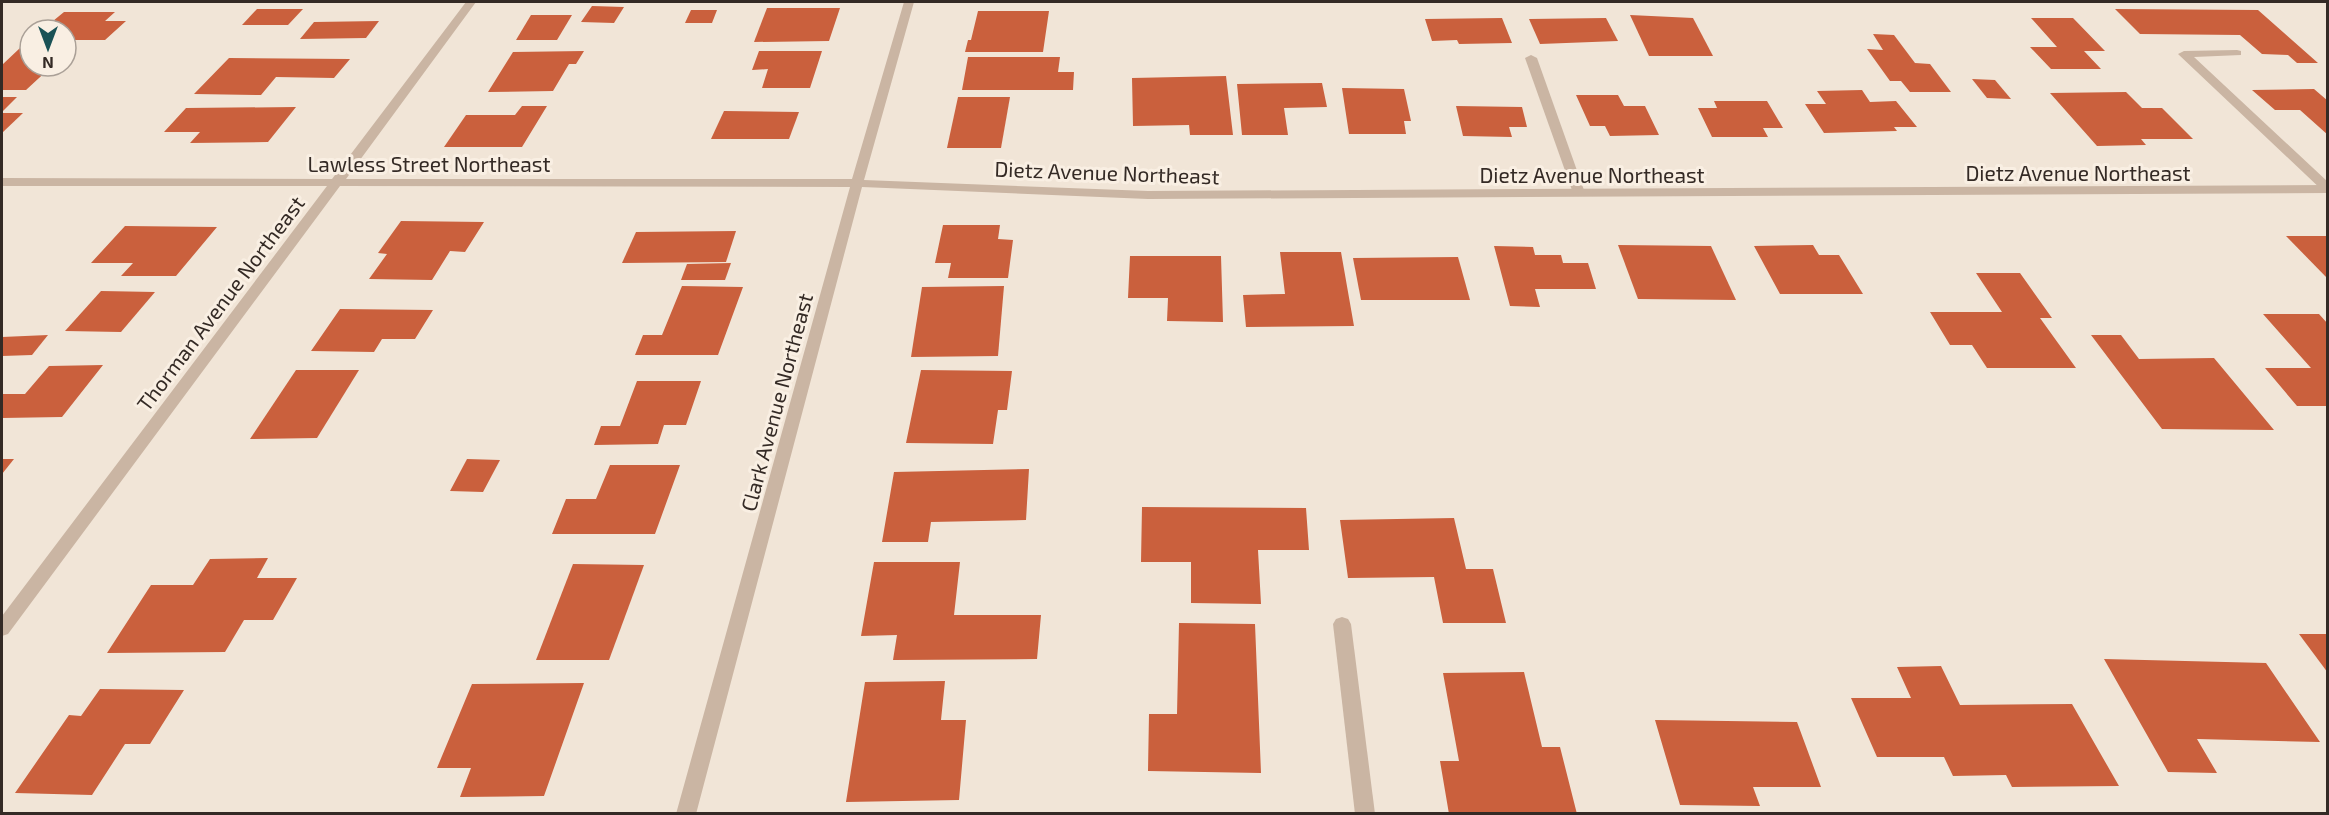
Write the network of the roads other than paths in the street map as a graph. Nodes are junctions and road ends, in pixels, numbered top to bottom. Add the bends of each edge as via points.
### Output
1 (471, 2) edge
2 (909, 2) edge
3 (2237, 53) dead end
4 (1531, 58) dead end
5 (2, 182) edge
6 (337, 182) junction
7 (857, 183) junction
8 (2328, 189) edge
9 (1580, 193) junction
10 (1341, 624) dead end
11 (2, 629) edge
12 (686, 813) edge
13 (1365, 813) edge

1 - 6 street, Thorman Avenue Northeast
2 - 7 street, Clark Avenue Northeast
3 - 8 street via 2184,54
4 - 9 street
5 - 6 street, Lawless Street Northeast
6 - 7 street, Lawless Street Northeast
6 - 11 street, Thorman Avenue Northeast
7 - 9 street, Dietz Avenue Northeast via 1148,195
7 - 12 street, Clark Avenue Northeast
8 - 9 street, Dietz Avenue Northeast
10 - 13 street

